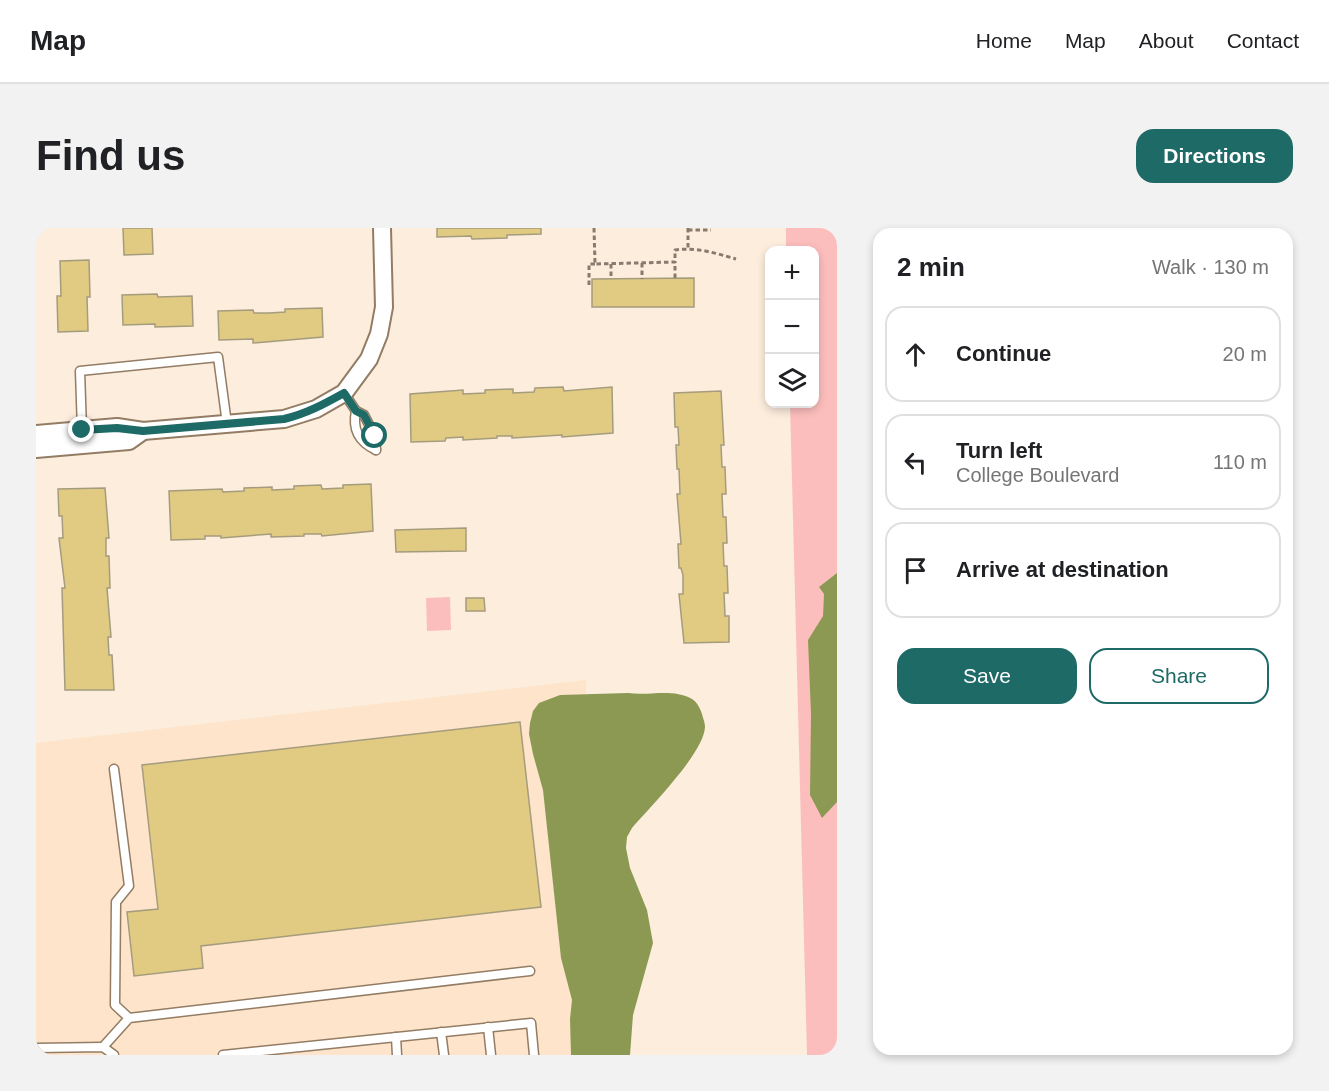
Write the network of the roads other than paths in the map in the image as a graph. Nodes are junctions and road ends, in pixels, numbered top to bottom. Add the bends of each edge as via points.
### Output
1 (382, 228) edge
2 (344, 393) junction
3 (356, 411) dead end
4 (227, 424) junction
5 (82, 430) junction
6 (143, 431) junction
7 (36, 434) edge
8 (36, 449) edge
9 (114, 769) dead end
10 (530, 971) dead end
11 (129, 1018) junction
12 (488, 1027) junction
13 (441, 1032) junction
14 (396, 1037) junction
15 (103, 1047) junction
16 (36, 1048) edge
17 (114, 1055) edge
18 (223, 1055) edge
19 (397, 1055) edge
20 (444, 1055) edge
21 (491, 1055) edge
22 (534, 1055) edge

1 - 2 street via 384,307 379,334 369,359
2 - 3 lane
2 - 4 street via 299,416
4 - 5 lane via 218,357 80,371
4 - 6 street
5 - 6 street
5 - 7 street
6 - 8 street via 129,441
9 - 11 lane via 129,885 116,902 115,1005
10 - 11 lane
11 - 15 lane
12 - 13 lane
12 - 21 lane
12 - 22 lane via 531,1023
13 - 14 lane
13 - 20 lane
14 - 18 lane
14 - 19 lane
15 - 16 lane
15 - 17 lane

